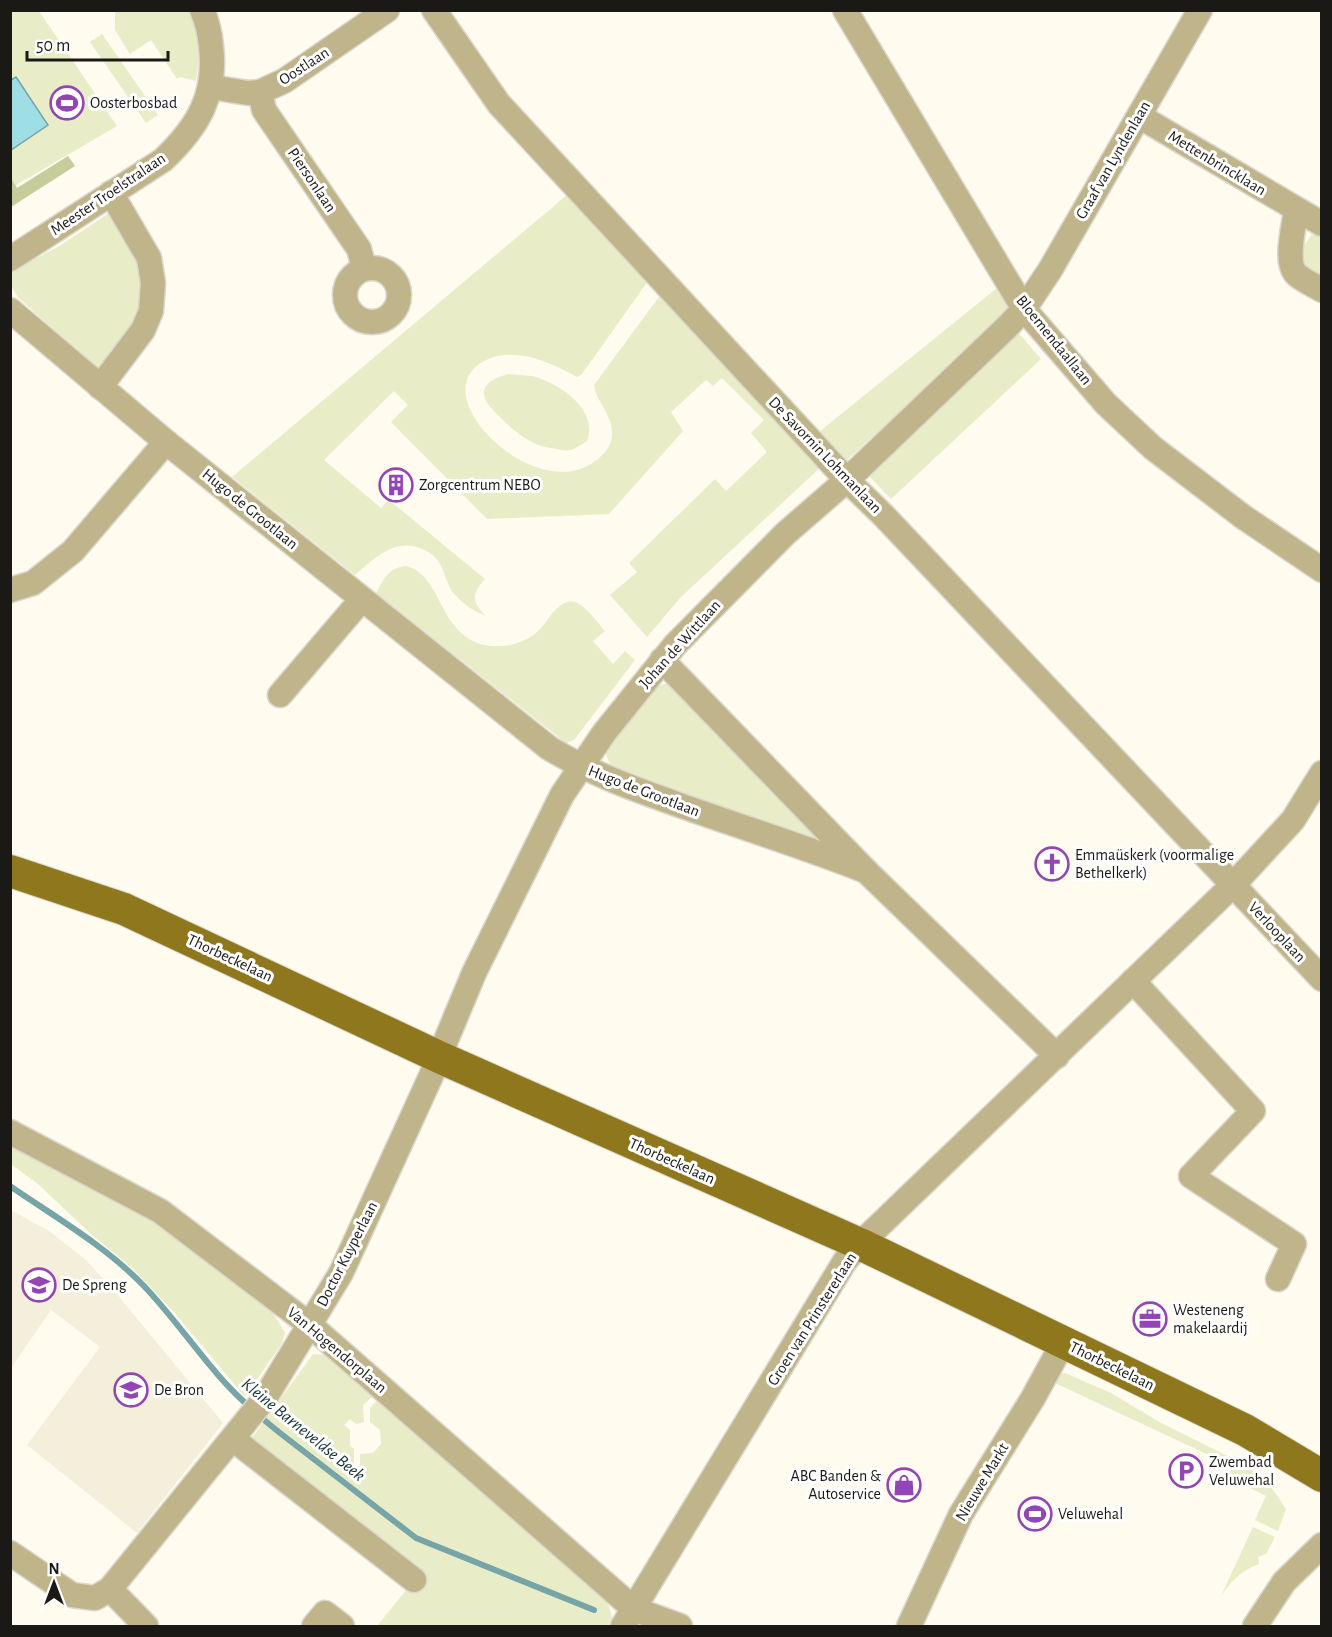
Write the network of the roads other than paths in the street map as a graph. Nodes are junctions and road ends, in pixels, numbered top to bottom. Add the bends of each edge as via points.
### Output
1 (202, 10) edge
2 (387, 10) edge
3 (434, 10) edge
4 (844, 10) edge
5 (1200, 10) edge
6 (211, 87) junction
7 (260, 92) junction
8 (1139, 116) junction
9 (111, 193) junction
10 (1296, 210) junction
11 (1322, 225) edge
12 (10, 259) edge
13 (364, 268) dead end
14 (1322, 290) edge
15 (10, 309) edge
16 (1024, 309) junction
17 (100, 387) junction
18 (166, 442) junction
19 (847, 480) junction
20 (1322, 570) edge
21 (10, 590) edge
22 (362, 599) junction
23 (662, 660) junction
24 (280, 695) dead end
25 (581, 767) junction
26 (1322, 773) edge
27 (1322, 803) edge
28 (1293, 820) junction
29 (10, 871) edge
30 (866, 872) junction
31 (1233, 885) junction
32 (1322, 979) edge
33 (1133, 981) junction
34 (1057, 1056) junction
35 (439, 1057) junction
36 (10, 1132) edge
37 (860, 1244) junction
38 (1278, 1279) dead end
39 (310, 1325) junction
40 (1064, 1343) junction
41 (236, 1436) junction
42 (1322, 1476) edge
43 (1322, 1545) edge
44 (10, 1552) edge
45 (414, 1580) dead end
46 (111, 1589) junction
47 (629, 1617) edge
48 (146, 1626) edge
49 (314, 1626) edge
50 (342, 1626) edge
51 (680, 1626) edge
52 (909, 1626) edge
53 (1254, 1626) edge

1 - 6 street, Meester Troelstralaan via 213,60
2 - 7 street, Oostlaan via 284,81
3 - 19 street, De Savornin Lohmanlaan via 499,104
4 - 16 street, Bloemendaallaan
5 - 8 street, Graaf van Lyndenlaan
6 - 7 street, Oostlaan
6 - 9 street, Meester Troelstralaan via 206,106 181,143 163,160
7 - 13 street, Piersonlaan via 264,110 359,249
8 - 10 street, Mettenbrincklaan
8 - 16 street, Graaf van Lyndenlaan
9 - 12 street, Meester Troelstralaan
9 - 17 street via 149,258 153,283 151,311 143,330
10 - 11 street, Mettenbrincklaan
10 - 14 street via 1291,268
15 - 17 street, Hugo de Grootlaan
16 - 19 street, Johan de Wittlaan
16 - 20 street, Bloemendaallaan via 1106,404 1153,448 1242,516
17 - 18 street, Hugo de Grootlaan
18 - 21 street via 73,551 33,583
18 - 22 street, Hugo de Grootlaan
19 - 23 street, Johan de Wittlaan via 786,533
19 - 31 street, De Savornin Lohmanlaan
22 - 24 street
22 - 25 street, Hugo de Grootlaan via 549,748
23 - 25 street, Johan de Wittlaan
23 - 30 street, Hugo de Grootlaan
25 - 30 street, Hugo de Grootlaan
25 - 35 street, Johan de Wittlaan via 562,795 479,962
26 - 28 street
27 - 28 street
28 - 31 street, Groen van Prinstererlaan
29 - 35 main road, Thorbeckelaan via 124,909
30 - 34 street, Hugo de Grootlaan
31 - 32 street, Verlooplaan
31 - 33 street, Groen van Prinstererlaan
33 - 34 street, Groen van Prinstererlaan
33 - 38 street via 1253,1111 1191,1176 1294,1244
34 - 37 street, Groen van Prinstererlaan
35 - 37 main road, Thorbeckelaan
35 - 39 street, Doctor Kuyperlaan via 341,1273
36 - 39 street, Van Hogendorplaan via 160,1211
37 - 40 main road, Thorbeckelaan
37 - 47 street, Groen van Prinstererlaan via 845,1261
39 - 41 street, Doctor Kuyperlaan via 265,1398
39 - 47 street, Van Hogendorplaan
40 - 42 main road, Thorbeckelaan via 1245,1430
40 - 52 street, Nieuwe Markt via 961,1514
41 - 45 street
41 - 46 street, Doctor Kuyperlaan
43 - 53 street via 1284,1582
44 - 46 street via 72,1595 95,1598
46 - 48 street
47 - 51 street, Van Hogendorplaan
49 - 50 street via 325,1613

